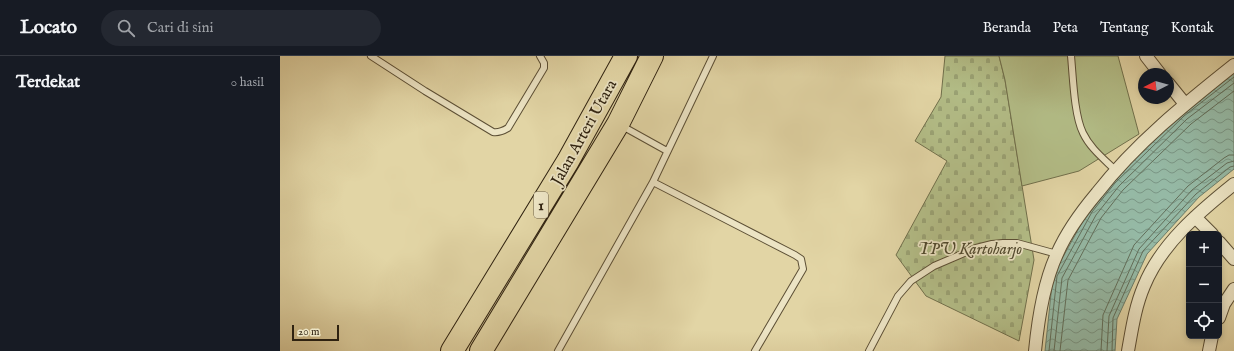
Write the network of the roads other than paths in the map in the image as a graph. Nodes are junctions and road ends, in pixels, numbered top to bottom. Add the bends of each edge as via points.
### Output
1 (372, 56) edge
2 (540, 56) edge
3 (626, 56) edge
4 (652, 56) edge
5 (713, 56) edge
6 (1071, 56) edge
7 (1146, 56) edge
8 (1234, 65) edge
9 (1155, 68) edge
10 (1174, 90) edge
11 (1185, 104) junction
12 (623, 127) junction
13 (667, 151) junction
14 (1115, 170) junction
15 (653, 182) junction
16 (1234, 184) edge
17 (1195, 217) junction
18 (1209, 231) edge
19 (1222, 245) edge
20 (1057, 254) junction
21 (1234, 259) edge
22 (1234, 289) edge
23 (1222, 310) edge
24 (1211, 339) edge
25 (452, 351) edge
26 (481, 351) edge
27 (558, 351) edge
28 (755, 351) edge
29 (869, 351) edge
30 (1035, 351) edge
31 (1128, 351) edge
32 (1209, 351) edge

1 - 2 lane via 493,132 508,128 544,68
3 - 25 highway, Jalan Arteri Utara / 1 via 568,161
4 - 12 highway, Jalan Arteri Utara / 1
5 - 13 lane
6 - 14 lane via 1081,128 1088,142
7 - 9 street
8 - 11 street
10 - 11 street
11 - 14 street
12 - 13 lane
12 - 26 highway, Jalan Arteri Utara / 1
13 - 15 lane
14 - 20 street via 1079,214
15 - 27 lane
15 - 28 lane via 801,259 803,269
16 - 17 street
17 - 18 street
17 - 31 street via 1165,250 1152,269 1137,304
19 - 21 street
20 - 29 lane via 1016,243 992,244 934,266 911,281 898,296
20 - 30 street via 1044,294
22 - 23 street
24 - 32 street

